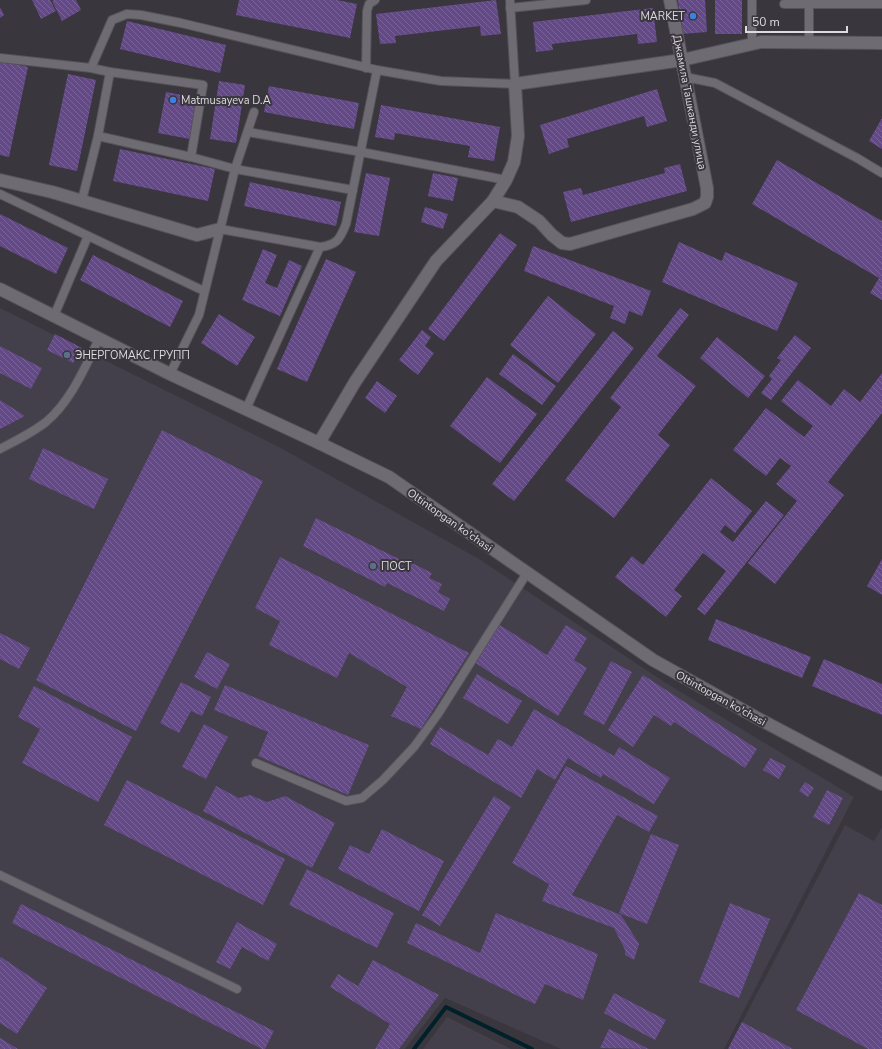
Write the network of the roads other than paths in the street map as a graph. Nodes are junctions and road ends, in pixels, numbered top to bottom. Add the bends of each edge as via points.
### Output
1 (375, 0) edge
2 (586, 0) edge
3 (670, 0) edge
4 (752, 0) edge
5 (809, 2) edge
6 (510, 4) edge
7 (784, 4) dead end
8 (882, 4) edge
9 (809, 42) junction
10 (882, 43) edge
11 (752, 44) junction
12 (0, 58) edge
13 (682, 60) junction
14 (91, 68) junction
15 (366, 68) junction
16 (377, 70) junction
17 (110, 72) junction
18 (685, 77) junction
19 (515, 84) junction
20 (254, 112) dead end
21 (248, 132) junction
22 (98, 136) junction
23 (361, 152) junction
24 (191, 157) junction
25 (235, 169) junction
26 (882, 173) edge
27 (0, 180) edge
28 (506, 180) junction
29 (353, 190) junction
30 (0, 194) edge
31 (82, 200) junction
32 (493, 201) junction
33 (220, 229) junction
34 (88, 236) junction
35 (320, 247) junction
36 (0, 289) edge
37 (204, 291) junction
38 (54, 316) junction
39 (99, 339) junction
40 (170, 374) junction
41 (246, 409) junction
42 (319, 443) junction
43 (0, 449) edge
44 (527, 573) junction
45 (256, 762) dead end
46 (882, 784) edge
47 (0, 875) edge
48 (237, 989) dead end

1 - 15 lane via 369,4 368,10
2 - 6 lane
3 - 13 street, Джамила Ташканди улица
4 - 11 lane
5 - 7 lane
5 - 8 lane
5 - 9 lane
6 - 19 lane
9 - 10 street
9 - 11 street
11 - 13 street
12 - 14 lane
13 - 18 street, Джамила Ташканди улица
13 - 19 street
14 - 15 lane via 112,20 127,14 181,23
14 - 17 lane
15 - 16 lane
16 - 19 lane via 441,81
16 - 23 lane
17 - 22 lane
17 - 24 lane via 203,85
18 - 26 lane via 715,84
18 - 32 street, Джамила Ташканди улица via 706,188 705,203 693,209 570,244 562,243 539,221 518,207
19 - 28 street via 518,136 514,162
20 - 21 lane
21 - 23 lane
21 - 25 lane
22 - 24 lane
22 - 31 lane
23 - 28 lane
23 - 29 lane
24 - 25 lane
25 - 29 lane
25 - 33 lane
27 - 31 street
28 - 32 street
29 - 35 lane via 341,236 331,245
30 - 34 lane
31 - 33 street via 198,235
32 - 42 street via 436,261 355,382
33 - 35 lane
33 - 37 lane
34 - 37 lane
34 - 38 lane
35 - 41 lane
36 - 38 street, Oltintopgan ko'chasi
37 - 40 lane via 199,315
38 - 39 street, Oltintopgan ko'chasi
39 - 40 street, Oltintopgan ko'chasi
39 - 43 lane via 74,387 60,407 46,422
40 - 41 street, Oltintopgan ko'chasi
41 - 42 street, Oltintopgan ko'chasi
42 - 44 street, Oltintopgan ko'chasi via 389,477
44 - 45 lane via 438,714 414,747 362,798 346,801
44 - 46 street, Oltintopgan ko'chasi via 653,660
47 - 48 lane

